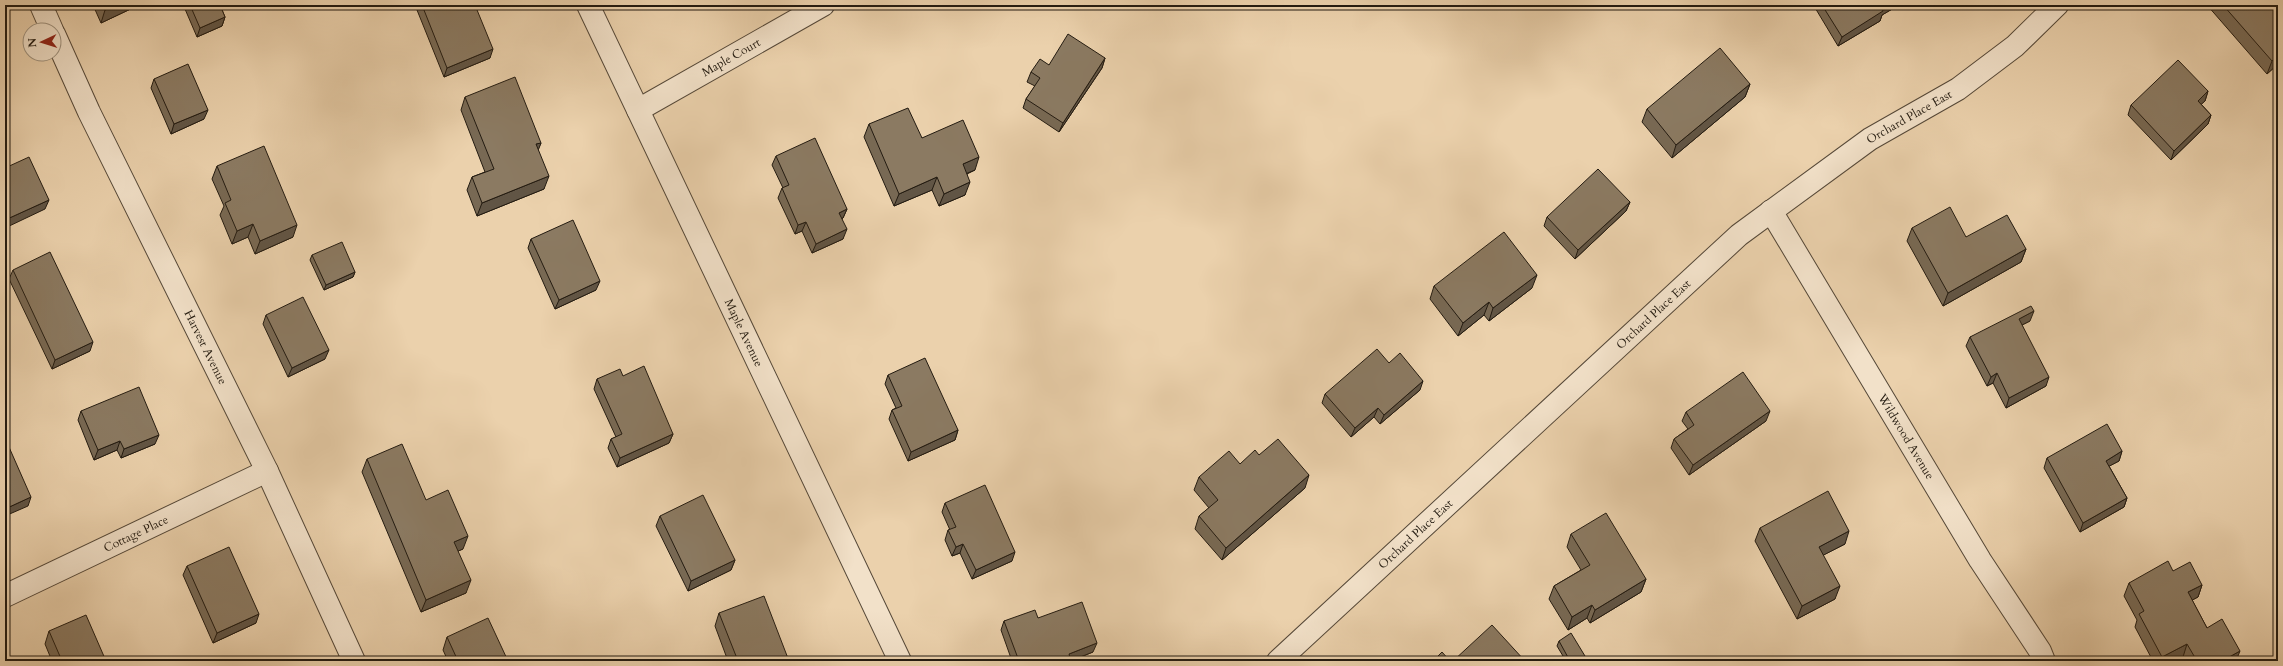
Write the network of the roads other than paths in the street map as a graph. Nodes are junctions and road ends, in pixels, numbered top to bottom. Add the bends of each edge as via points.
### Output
1 (41, 5) edge
2 (588, 5) edge
3 (823, 5) edge
4 (2057, 5) edge
5 (48, 22) edge
6 (62, 52) edge
7 (638, 110) junction
8 (1771, 212) junction
9 (267, 472) junction
10 (5, 596) edge
11 (354, 661) edge
12 (900, 661) edge
13 (1278, 661) edge
14 (2044, 661) edge

1 - 5 street
2 - 7 street, Maple Avenue
3 - 7 street, Maple Court
4 - 8 street, Orchard Place East via 2015,46 1958,89 1870,139
6 - 9 street, Harvest Avenue via 89,112
7 - 12 street, Maple Avenue
8 - 13 street, Orchard Place East via 1739,235
8 - 14 street, Wildwood Avenue via 1980,560
9 - 10 street, Cottage Place
9 - 11 street, Harvest Avenue

